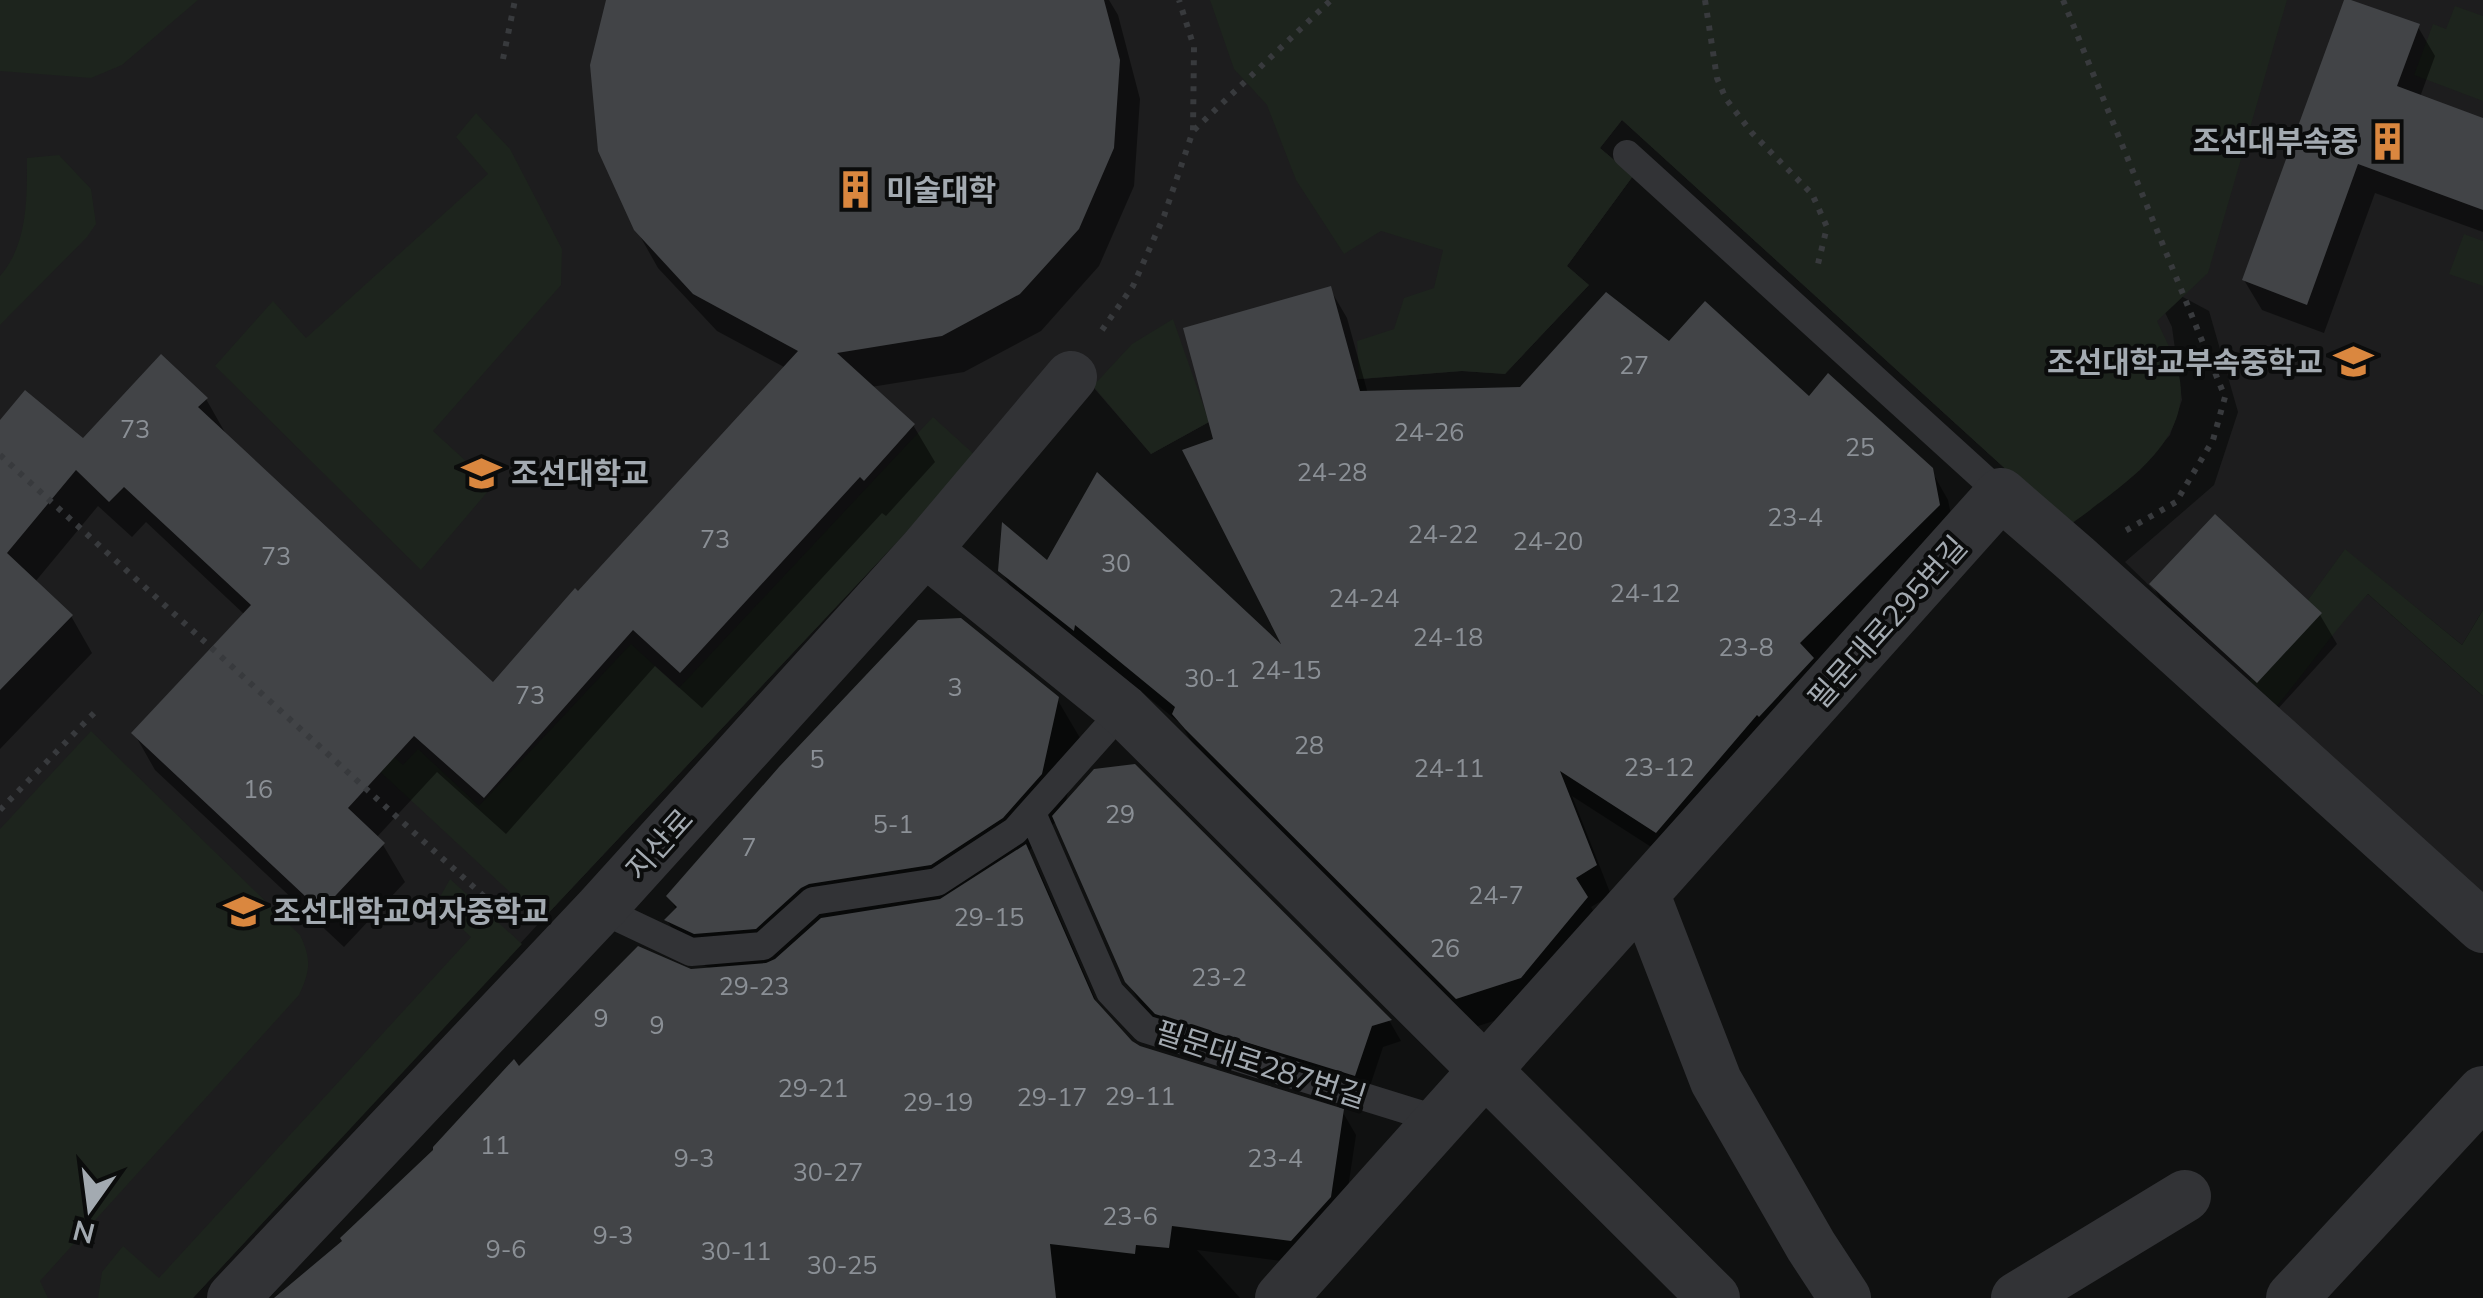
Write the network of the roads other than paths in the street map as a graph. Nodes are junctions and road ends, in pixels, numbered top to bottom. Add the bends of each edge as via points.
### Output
1 (1627, 154) dead end
2 (1070, 377) road end
3 (2001, 494) junction
4 (925, 550) junction
5 (1124, 710) junction
6 (1032, 813) junction
7 (1644, 894) junction
8 (600, 909) junction
9 (2483, 927) edge
10 (1485, 1072) junction
11 (2483, 1092) edge
12 (1439, 1120) junction
13 (2186, 1196) dead end
14 (233, 1298) edge
15 (1281, 1298) edge
16 (1714, 1298) edge
17 (1845, 1298) edge
18 (2016, 1298) edge
19 (2292, 1298) edge

1 - 3 lane
2 - 4 street, 지산로
3 - 7 street, 필문대로295번길
3 - 9 street
4 - 5 street
4 - 8 street, 지산로
5 - 6 lane
5 - 10 street
6 - 8 lane via 937,882 813,901 763,946 691,952
6 - 12 lane, 필문대로287번길 via 1110,992 1145,1029
7 - 10 street
7 - 17 street via 1716,1081
8 - 14 street, 지산로
10 - 12 street
10 - 16 street
11 - 19 street
12 - 15 street
13 - 18 street

